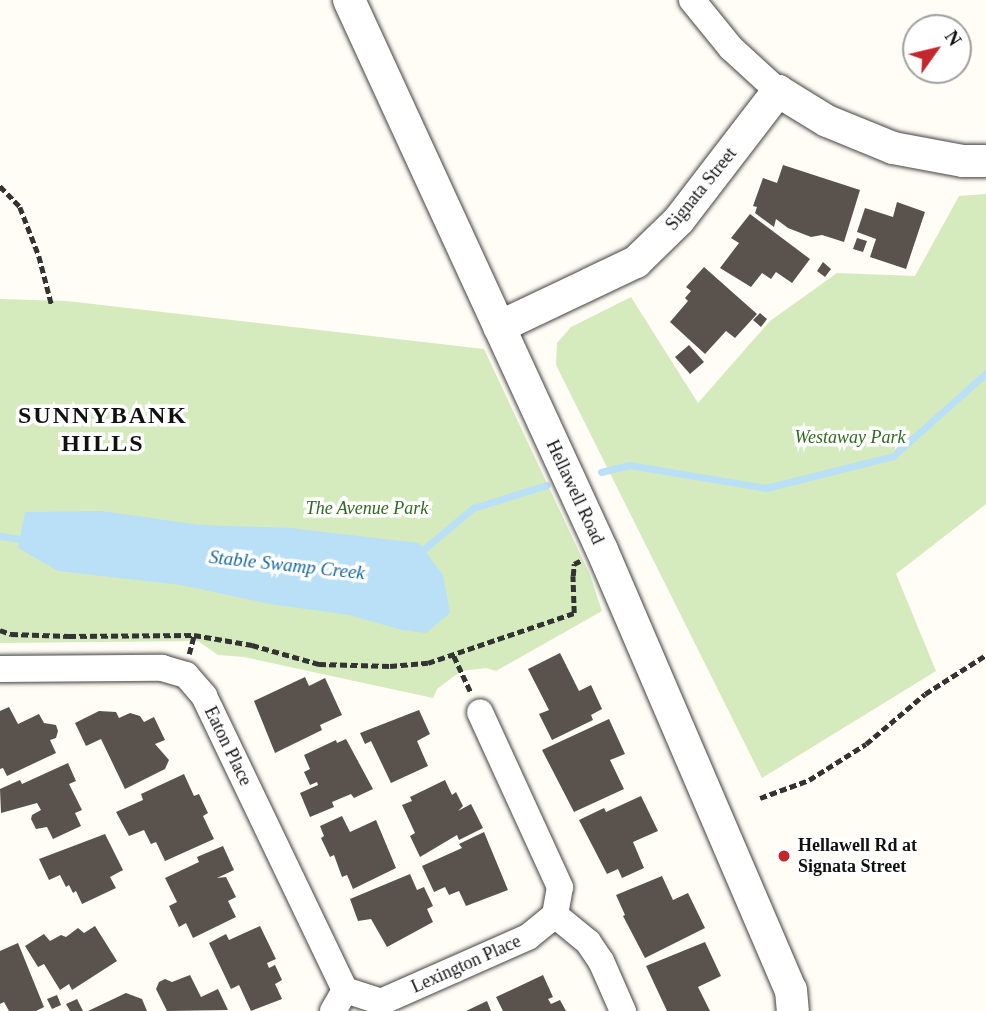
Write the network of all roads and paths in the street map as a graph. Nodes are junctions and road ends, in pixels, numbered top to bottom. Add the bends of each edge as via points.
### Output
1 (349, 0) edge
2 (692, 0) edge
3 (778, 91) junction
4 (986, 160) edge
5 (0, 186) edge
6 (52, 306) dead end
7 (499, 327) junction
8 (584, 559) dead end
9 (0, 630) edge
10 (986, 655) edge
11 (454, 656) junction
12 (0, 669) edge
13 (480, 712) joint
14 (760, 798) dead end
15 (555, 915) junction
16 (340, 1000) edge
17 (792, 1000) edge
18 (623, 1011) edge
19 (816, 1011) edge

1 - 7 street, Hellawell Road
2 - 3 street via 731,48
3 - 4 street via 827,121 892,148 963,161
3 - 7 street, Signata Street via 679,220 636,262
5 - 6 path via 20,207
7 - 17 street, Hellawell Road via 602,550
8 - 11 path via 574,564 571,593 575,613
9 - 11 path via 69,636 194,635 319,664 390,666
10 - 14 path via 925,694 866,744 809,780
11 - 13 path
12 - 16 street, Eaton Place via 162,668 187,675 204,696
13 - 15 street via 560,887
15 - 16 street, Lexington Place via 528,937 381,1002
15 - 18 street via 588,942
17 - 19 street, Hellawell Road

